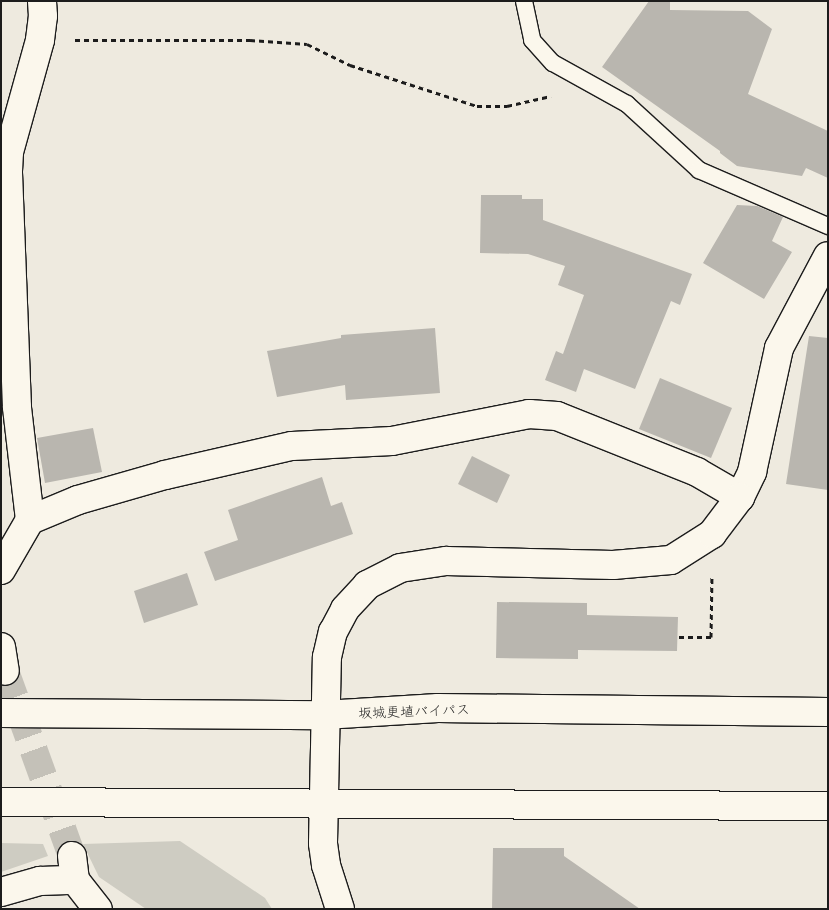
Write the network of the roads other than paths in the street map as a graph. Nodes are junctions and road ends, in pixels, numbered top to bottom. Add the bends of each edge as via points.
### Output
1 (42, 1) edge
2 (524, 1) edge
3 (5, 171) edge
4 (828, 226) edge
5 (828, 256) edge
6 (740, 497) junction
7 (30, 520) junction
8 (1, 570) edge
9 (1, 712) edge
10 (828, 712) edge
11 (324, 715) junction
12 (1, 802) edge
13 (323, 803) junction
14 (828, 806) edge
15 (1, 892) edge
16 (98, 909) edge
17 (340, 909) edge

1 - 3 main road via 44,16 40,40
2 - 4 lane via 532,40 553,63 627,104 699,170
3 - 7 main road via 17,407
5 - 6 main road via 780,348 752,472
6 - 7 main road via 697,472 556,416 529,414 392,441 292,446 165,475 78,500
6 - 11 main road via 712,534 671,560 613,565 446,561 400,568 367,585 345,609 332,632 327,657
7 - 8 main road
9 - 11 main road, 坂城更埴バイパス
10 - 11 main road, 坂城更埴バイパス via 438,708
11 - 13 main road
12 - 13 main road
13 - 14 main road
13 - 17 main road via 326,865
15 - 16 main road via 74,868

